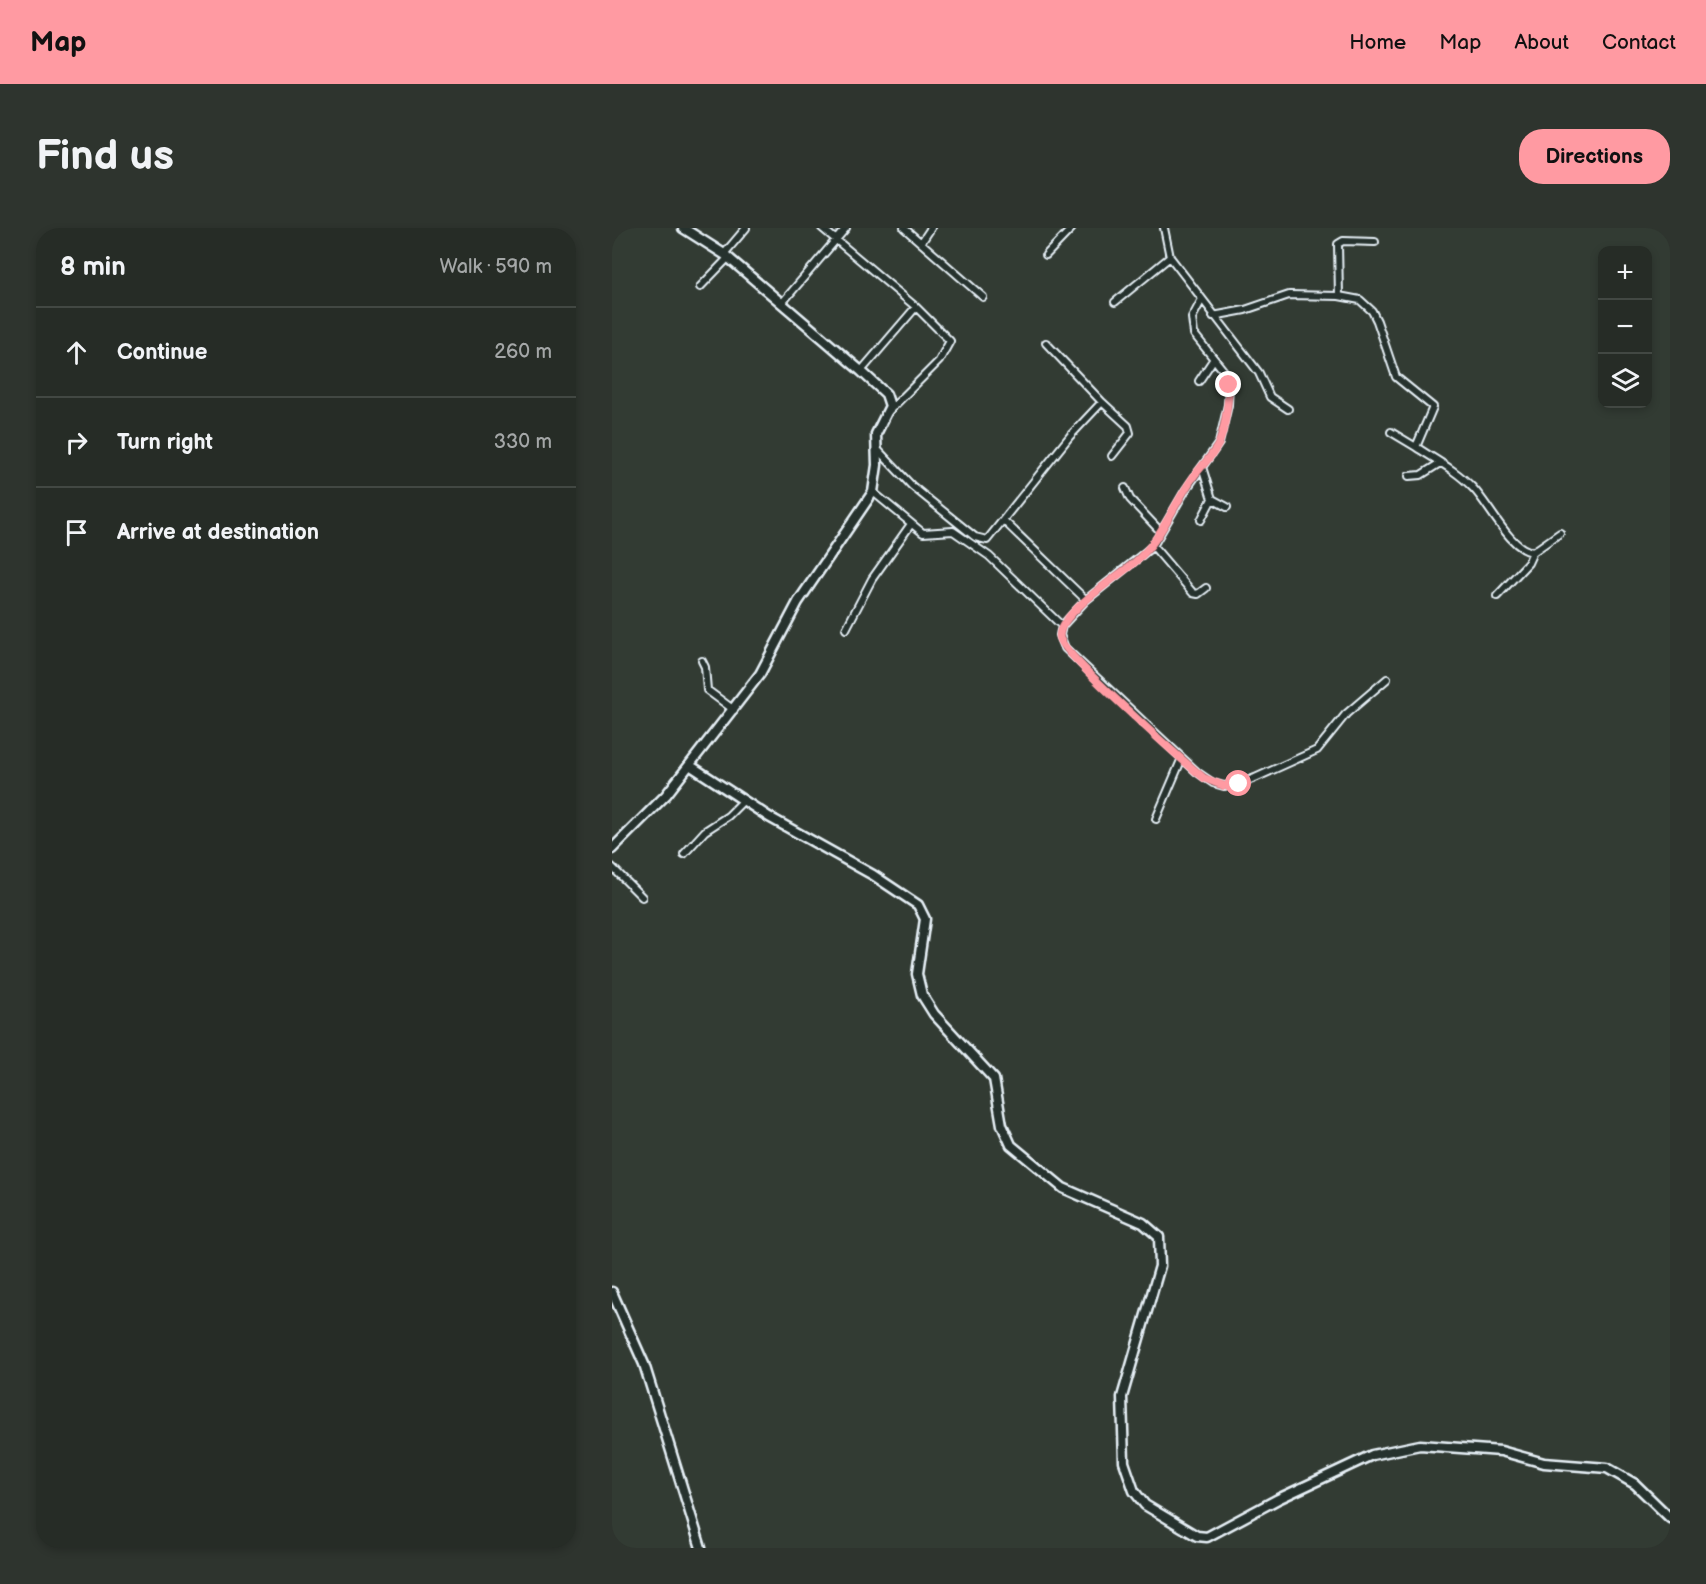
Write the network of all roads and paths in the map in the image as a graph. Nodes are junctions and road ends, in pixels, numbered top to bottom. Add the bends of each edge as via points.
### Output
1 (746, 228) edge
2 (822, 228) edge
3 (846, 228) edge
4 (904, 228) edge
5 (931, 228) edge
6 (1072, 228) edge
7 (1164, 228) edge
8 (688, 229) edge
9 (835, 240) junction
10 (1375, 242) dead end
11 (921, 243) junction
12 (1046, 255) dead end
13 (726, 256) junction
14 (1170, 256) junction
15 (700, 287) dead end
16 (1339, 296) junction
17 (983, 297) dead end
18 (1201, 301) junction
19 (1115, 302) dead end
20 (782, 303) junction
21 (916, 307) junction
22 (1213, 316) junction
23 (1046, 343) dead end
24 (1213, 360) junction
25 (861, 371) junction
26 (1199, 381) dead end
27 (1102, 402) junction
28 (1288, 409) dead end
29 (888, 412) junction
30 (1391, 432) dead end
31 (1416, 447) junction
32 (877, 448) junction
33 (1112, 456) dead end
34 (1440, 463) junction
35 (1202, 467) junction
36 (1409, 476) dead end
37 (1125, 488) dead end
38 (873, 492) junction
39 (1212, 499) junction
40 (1227, 507) dead end
41 (1201, 520) dead end
42 (1004, 521) junction
43 (911, 524) junction
44 (1161, 532) junction
45 (1560, 533) dead end
46 (1153, 546) junction
47 (1533, 552) junction
48 (1206, 588) dead end
49 (1497, 596) dead end
50 (1086, 600) junction
51 (1062, 626) junction
52 (846, 629) dead end
53 (702, 661) dead end
54 (1387, 679) dead end
55 (734, 710) junction
56 (1182, 758) junction
57 (691, 766) junction
58 (742, 801) junction
59 (1156, 819) dead end
60 (612, 849) edge
61 (684, 854) dead end
62 (612, 867) edge
63 (642, 897) dead end
64 (612, 1293) edge
65 (1670, 1518) edge
66 (700, 1548) edge

1 - 13 street
2 - 9 street
3 - 9 street
4 - 11 street
5 - 11 street
6 - 12 street
7 - 14 street
8 - 13 street
9 - 20 street
9 - 21 street
10 - 16 street via 1338,244
11 - 17 street
13 - 15 street
13 - 20 street
14 - 18 street
14 - 19 street
16 - 22 street via 1289,295
16 - 31 street via 1360,300 1368,306 1396,377 1433,407
18 - 22 street
18 - 24 street via 1191,322 1198,341
20 - 25 street
21 - 25 street
21 - 29 street via 948,336 950,345
22 - 28 street via 1259,373 1265,391
23 - 27 street
24 - 26 street
24 - 35 street via 1227,375 1228,405 1219,443
25 - 29 street via 886,394 890,402
27 - 33 street via 1128,426 1130,433
27 - 42 street via 1070,436
29 - 32 street via 877,431
30 - 31 street
31 - 34 street
32 - 38 street
32 - 42 street via 912,486 975,537 987,540
34 - 36 street via 1421,475
34 - 47 street via 1467,483 1513,539
35 - 39 street
35 - 44 street
37 - 44 street via 1130,499
38 - 43 street
38 - 55 street via 798,602 759,674
39 - 40 street
39 - 41 street
42 - 50 street
43 - 51 street via 923,534 956,532 989,556
43 - 52 street via 872,579
44 - 46 street
45 - 47 street
46 - 48 street via 1193,593
46 - 50 street
47 - 49 street via 1528,563
50 - 51 street
51 - 56 street via 1060,635 1065,648
53 - 55 street via 707,690
54 - 56 street via 1346,714 1317,750 1255,778 1239,784 1213,783
55 - 57 street
56 - 59 street
57 - 58 street
57 - 60 street
58 - 61 street
58 - 65 street via 918,905 925,919 917,974 922,995 934,1014 994,1079 1002,1125 1011,1145 1063,1188 1143,1222 1159,1237 1158,1276 1122,1403 1126,1472 1145,1505 1197,1536 1207,1537 1278,1498 1372,1455 1432,1445 1510,1452 1544,1463 1607,1468 1635,1484
62 - 63 street
64 - 66 street via 644,1364

